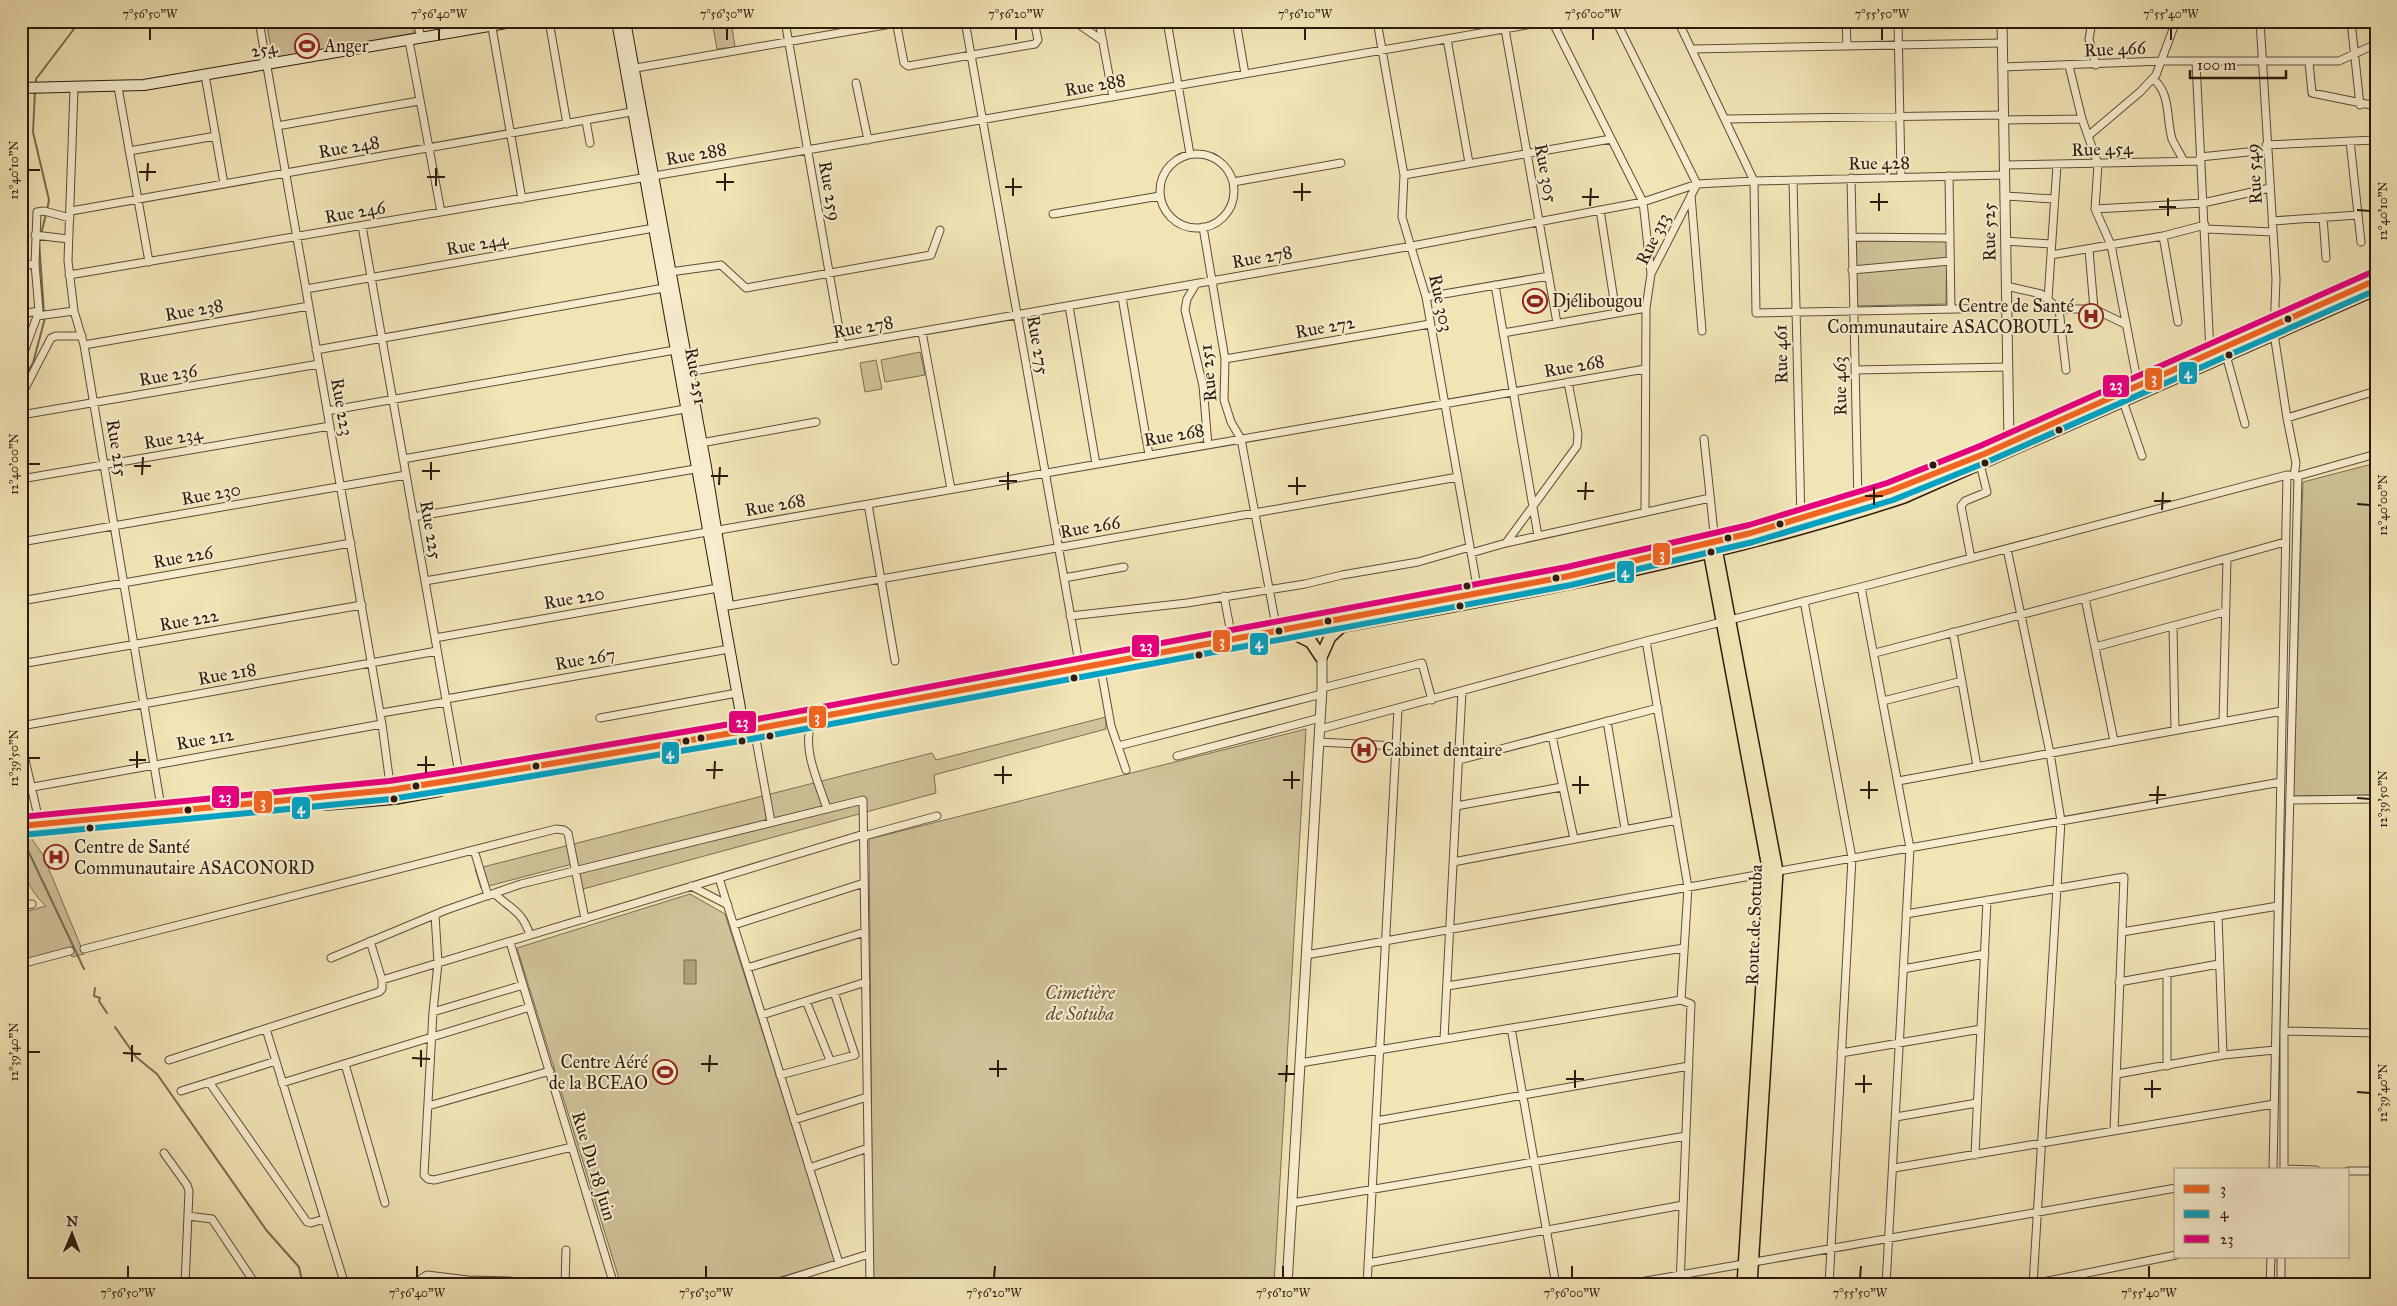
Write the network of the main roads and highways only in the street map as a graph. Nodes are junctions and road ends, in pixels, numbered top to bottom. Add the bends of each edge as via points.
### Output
1 (520, 21) edge
2 (617, 21) edge
3 (625, 21) edge
4 (491, 24) edge
5 (629, 69) junction
6 (31, 88) edge
7 (649, 177) junction
8 (2376, 280) edge
9 (2376, 289) edge
10 (2275, 329) junction
11 (2010, 446) junction
12 (702, 468) junction
13 (1801, 523) junction
14 (712, 531) junction
15 (1712, 547) junction
16 (1326, 625) junction
17 (1342, 626) junction
18 (1297, 634) junction
19 (1080, 671) junction
20 (749, 733) junction
21 (391, 794) junction
22 (163, 816) junction
23 (25, 829) edge
24 (1748, 1262) junction
25 (1743, 1285) edge
26 (1751, 1285) edge

1 - 4 main road, 254
2 - 5 main road, Rue 251
3 - 5 main road, Rue 251
4 - 6 main road, 254 via 205,75 118,87
5 - 7 main road, Rue 251
7 - 12 main road, Rue 251 via 670,272 701,443
7 - 12 main road, Rue 251 via 674,350 685,409
8 - 10 main road
9 - 10 main road
10 - 11 main road via 2226,355 2123,401
10 - 11 main road via 2210,352
11 - 13 main road
11 - 13 main road via 1980,464 1904,497
12 - 14 main road, Rue 251
13 - 15 main road
14 - 20 main road, Rue 251
14 - 20 main road, Rue 251 via 718,588 737,693
15 - 16 main road
15 - 17 main road via 1574,583
15 - 24 main road, Route de Sotuba via 1773,872
16 - 17 main road
16 - 18 main road
16 - 19 main road via 1232,639
17 - 18 main road via 1330,637 1321,657 1311,642
18 - 19 main road via 1102,670
19 - 20 main road
19 - 20 main road via 811,724
20 - 21 main road
20 - 21 main road via 460,779
21 - 22 main road
22 - 23 main road
22 - 23 main road via 40,825
24 - 25 main road, Route de Sotuba
24 - 26 main road, Route de Sotuba

